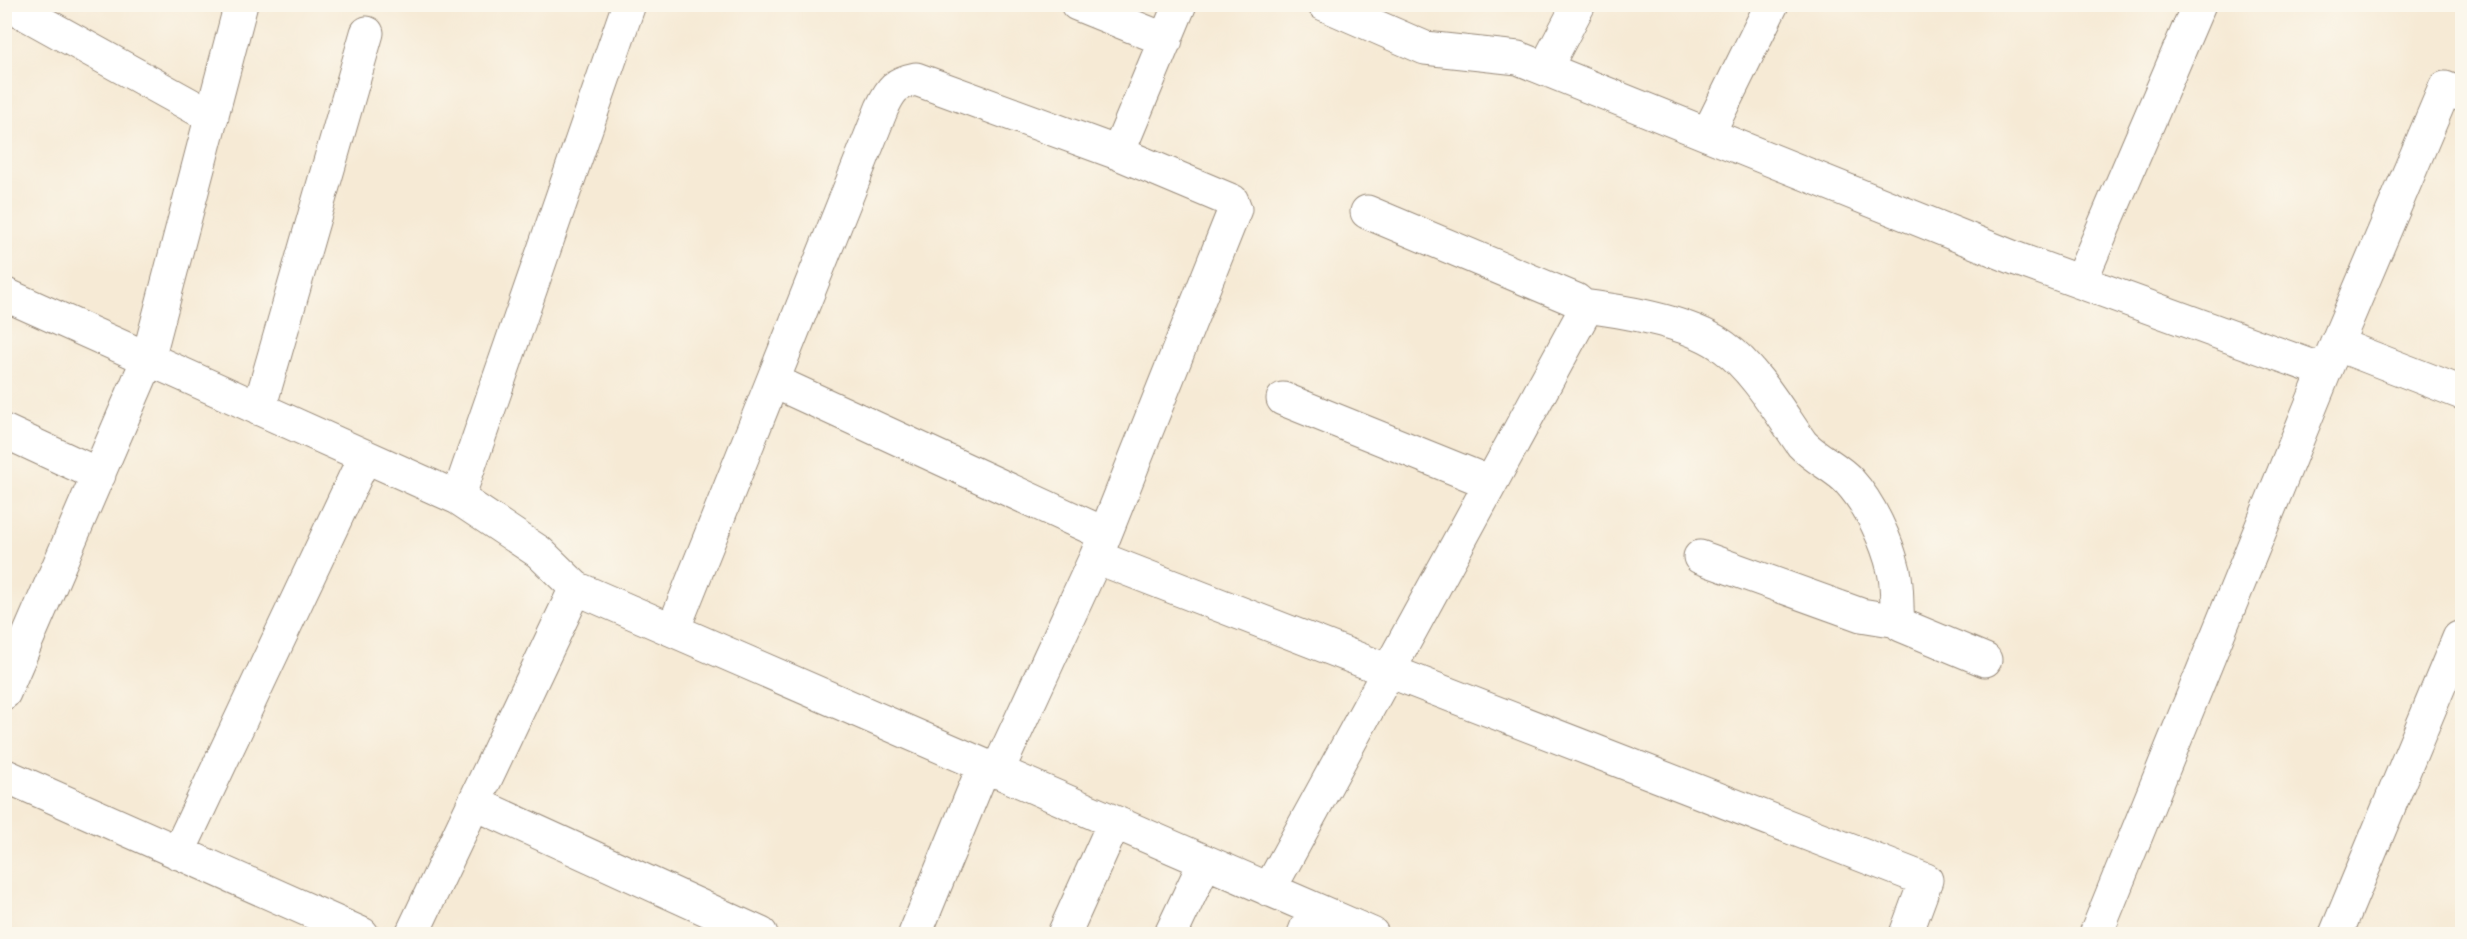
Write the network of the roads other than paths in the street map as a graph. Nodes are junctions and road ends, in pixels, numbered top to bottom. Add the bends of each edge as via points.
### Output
1 (8, 4) edge
2 (241, 4) edge
3 (629, 4) edge
4 (1077, 4) edge
5 (1180, 4) edge
6 (1579, 4) edge
7 (1772, 4) edge
8 (2199, 4) edge
9 (1327, 5) edge
10 (367, 33) dead end
11 (1166, 40) junction
12 (1545, 69) junction
13 (2463, 94) edge
14 (212, 117) junction
15 (1708, 134) junction
16 (1118, 153) junction
17 (1367, 212) dead end
18 (2080, 282) junction
19 (4, 294) edge
20 (1583, 306) junction
21 (2331, 358) junction
22 (148, 359) junction
23 (773, 381) junction
24 (2463, 393) edge
25 (1283, 399) dead end
26 (259, 409) junction
27 (4, 431) edge
28 (365, 456) junction
29 (99, 475) junction
30 (1491, 483) junction
31 (458, 498) junction
32 (1101, 545) junction
33 (1700, 557) dead end
34 (576, 588) junction
35 (1898, 621) junction
36 (673, 630) junction
37 (2463, 640) edge
38 (1985, 660) dead end
39 (1389, 671) junction
40 (4, 693) edge
41 (990, 769) junction
42 (4, 775) edge
43 (474, 803) junction
44 (1114, 823) junction
45 (178, 853) junction
46 (1204, 862) junction
47 (1269, 890) junction
48 (1309, 922) edge
49 (362, 934) edge
50 (412, 934) edge
51 (761, 934) edge
52 (915, 934) edge
53 (1064, 934) edge
54 (1172, 934) edge
55 (1372, 934) edge
56 (1906, 934) edge
57 (2096, 934) edge
58 (2336, 934) edge

1 - 14 street
2 - 14 street
3 - 31 street
4 - 11 street
5 - 11 street
6 - 12 street
7 - 15 street
8 - 18 street
9 - 12 street via 1425,48 1518,58
10 - 26 street
11 - 16 street
12 - 15 street
13 - 21 street via 2445,88
14 - 22 street
15 - 18 street
16 - 23 street via 916,80 901,82 889,92 882,108
16 - 32 street via 1232,201 1235,209
17 - 20 street
18 - 21 street
19 - 22 street
20 - 30 street via 1583,314
20 - 35 street via 1631,312 1702,334 1724,346 1747,369 1802,444 1848,479 1861,497 1888,550
21 - 24 street
21 - 57 street
22 - 26 street
22 - 29 street
23 - 32 street
23 - 36 street
25 - 30 street
26 - 28 street
27 - 29 street
28 - 31 street
28 - 45 street
29 - 40 street
30 - 39 street
31 - 34 street via 539,552
32 - 39 street
32 - 41 street
33 - 35 street via 1862,615
34 - 36 street
34 - 43 street
35 - 38 street via 1901,626
36 - 41 street
37 - 58 street via 2459,638
39 - 47 street
39 - 56 street via 1926,880
41 - 44 street
41 - 52 street
42 - 45 street
43 - 50 street
43 - 51 street
44 - 46 street
44 - 53 street
45 - 49 street
46 - 47 street
46 - 54 street
47 - 48 street
48 - 55 street

